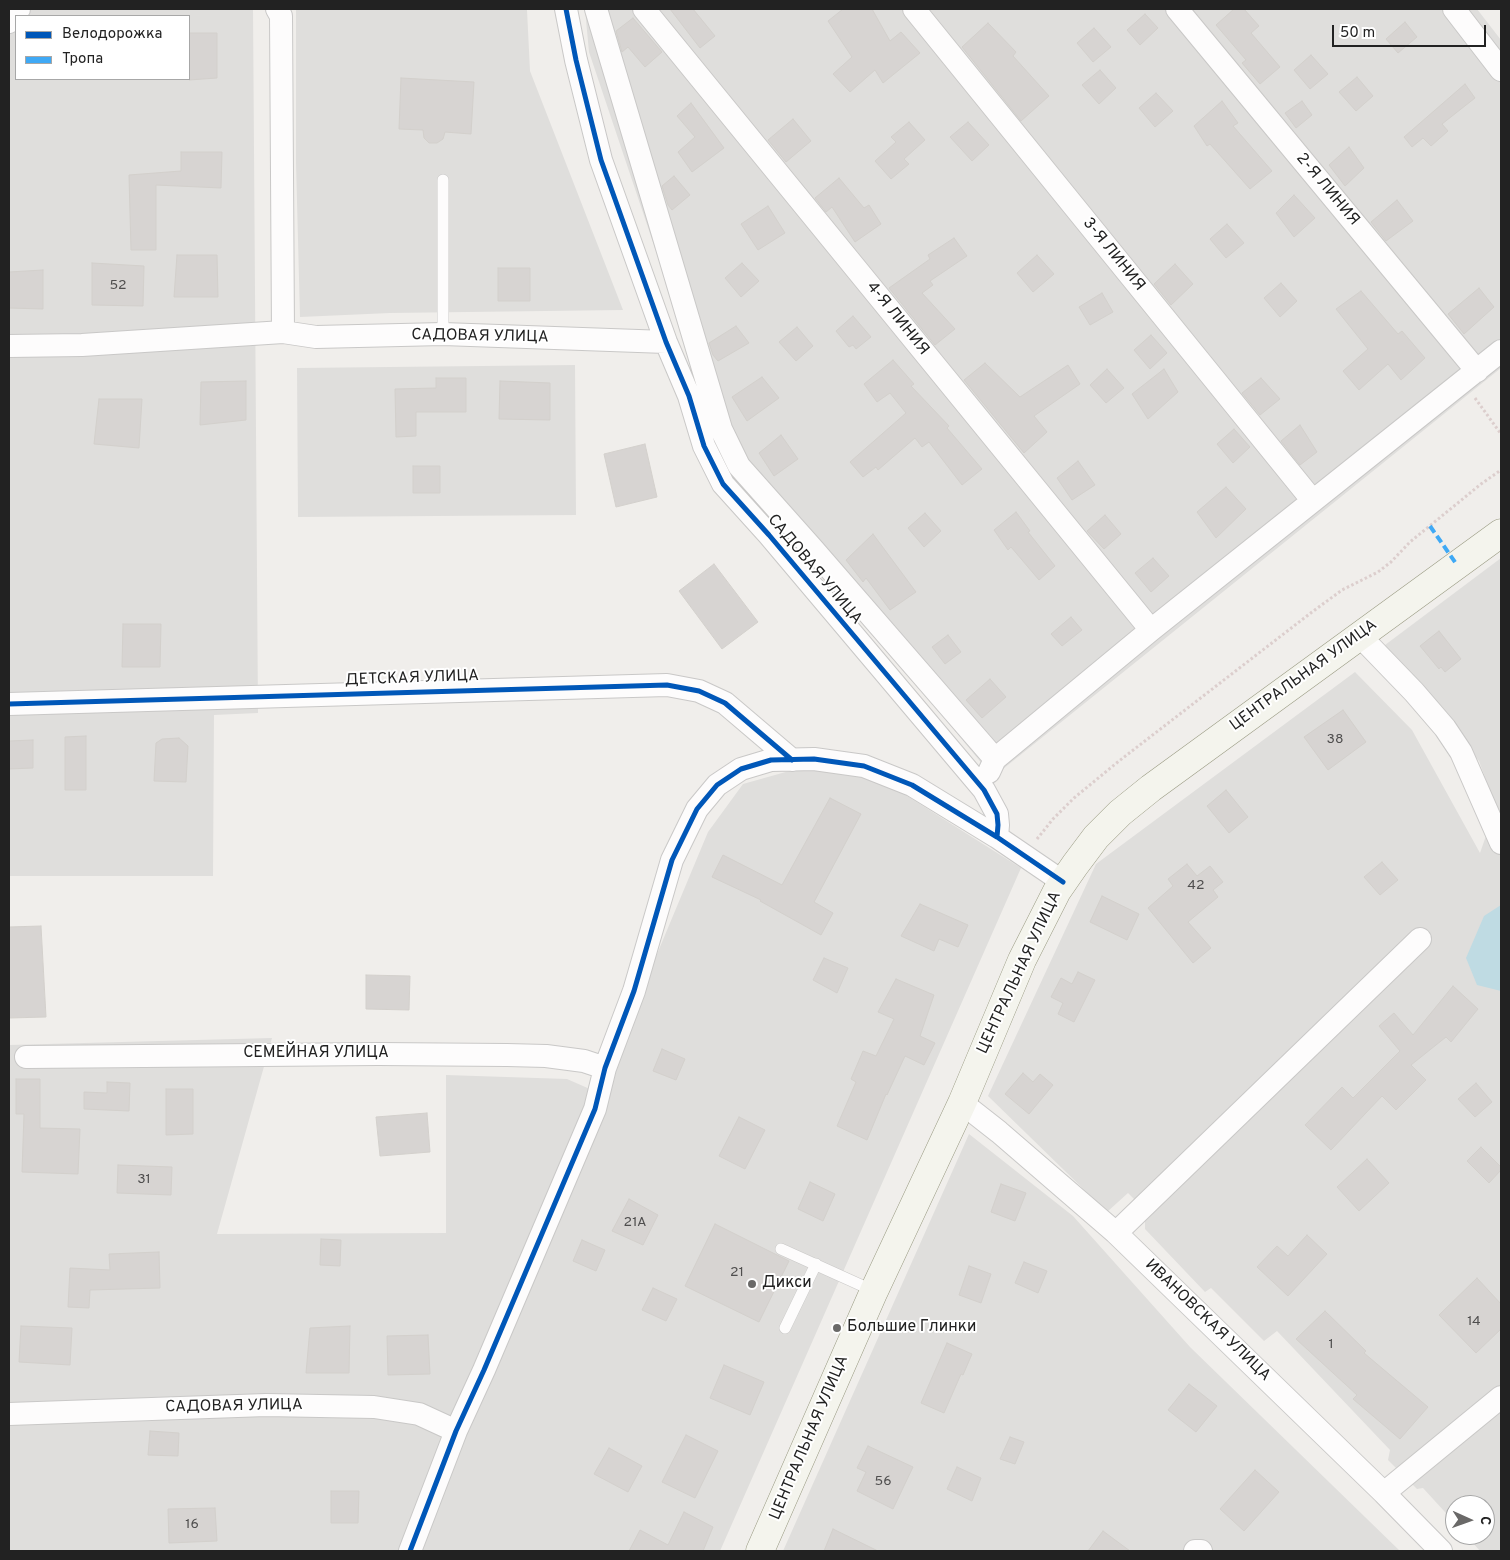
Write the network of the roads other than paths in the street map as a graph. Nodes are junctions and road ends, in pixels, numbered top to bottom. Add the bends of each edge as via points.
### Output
1 (19, 9) edge
2 (277, 9) edge
3 (566, 9) edge
4 (596, 9) edge
5 (644, 9) edge
6 (914, 9) edge
7 (1177, 9) edge
8 (1454, 9) edge
9 (9, 22) edge
10 (1501, 70) edge
11 (443, 180) dead end
12 (283, 332) junction
13 (443, 334) junction
14 (666, 342) junction
15 (9, 346) edge
16 (1501, 351) edge
17 (1470, 376) junction
18 (1313, 501) junction
19 (1501, 533) edge
20 (1151, 630) junction
21 (1360, 636) junction
22 (9, 704) edge
23 (995, 759) junction
24 (792, 760) junction
25 (984, 790) junction
26 (997, 837) junction
27 (1501, 843) edge
28 (1063, 882) junction
29 (1420, 939) dead end
30 (26, 1057) dead end
31 (605, 1068) junction
32 (962, 1103) junction
33 (1116, 1233) junction
34 (781, 1249) dead end
35 (816, 1264) junction
36 (874, 1291) junction
37 (785, 1328) dead end
38 (1501, 1397) edge
39 (9, 1414) edge
40 (456, 1431) junction
41 (1384, 1493) junction
42 (410, 1551) edge
43 (760, 1551) edge
44 (1195, 1551) edge
45 (1201, 1551) edge
46 (1441, 1551) edge

1 - 9 street
2 - 12 street via 281,16
3 - 14 street via 601,160
4 - 23 street via 721,429 739,466
5 - 20 street, 4-Я ЛИНИЯ
6 - 18 street, 3-Я ЛИНИЯ
7 - 17 street, 2-Я ЛИНИЯ
8 - 10 street
11 - 13 lane
12 - 13 street, САДОВАЯ УЛИЦА via 316,337
12 - 15 street, САДОВАЯ УЛИЦА via 82,345
13 - 14 street, САДОВАЯ УЛИЦА
14 - 25 street, САДОВАЯ УЛИЦА via 689,396 704,446 723,484
16 - 17 street
17 - 18 street
18 - 20 street
19 - 21 main road, ЦЕНТРАЛЬНАЯ УЛИЦА
20 - 23 street
21 - 27 street via 1444,728 1460,752
21 - 28 main road, ЦЕНТРАЛЬНАЯ УЛИЦА via 1128,807 1096,836
22 - 24 street, ДЕТСКАЯ УЛИЦА via 667,685 699,691 725,703
23 - 25 street
24 - 26 street via 814,759 864,766 912,785
24 - 31 street via 771,760 740,769 717,785 697,809 672,860 634,991
25 - 26 street, САДОВАЯ УЛИЦА via 997,814
26 - 28 street
28 - 32 main road, ЦЕНТРАЛЬНАЯ УЛИЦА via 1022,960
29 - 33 street
30 - 31 street, СЕМЕЙНАЯ УЛИЦА via 508,1055 584,1061
31 - 40 street via 595,1109
32 - 33 street, ИВАНОВСКАЯ УЛИЦА
32 - 36 main road, ЦЕНТРАЛЬНАЯ УЛИЦА
33 - 41 street, ИВАНОВСКАЯ УЛИЦА
34 - 35 lane
35 - 36 lane
35 - 37 lane
36 - 43 main road, ЦЕНТРАЛЬНАЯ УЛИЦА
38 - 41 street
39 - 40 street, САДОВАЯ УЛИЦА via 266,1405 374,1407 419,1414
40 - 42 street
41 - 46 street, ИВАНОВСКАЯ УЛИЦА
44 - 45 street

